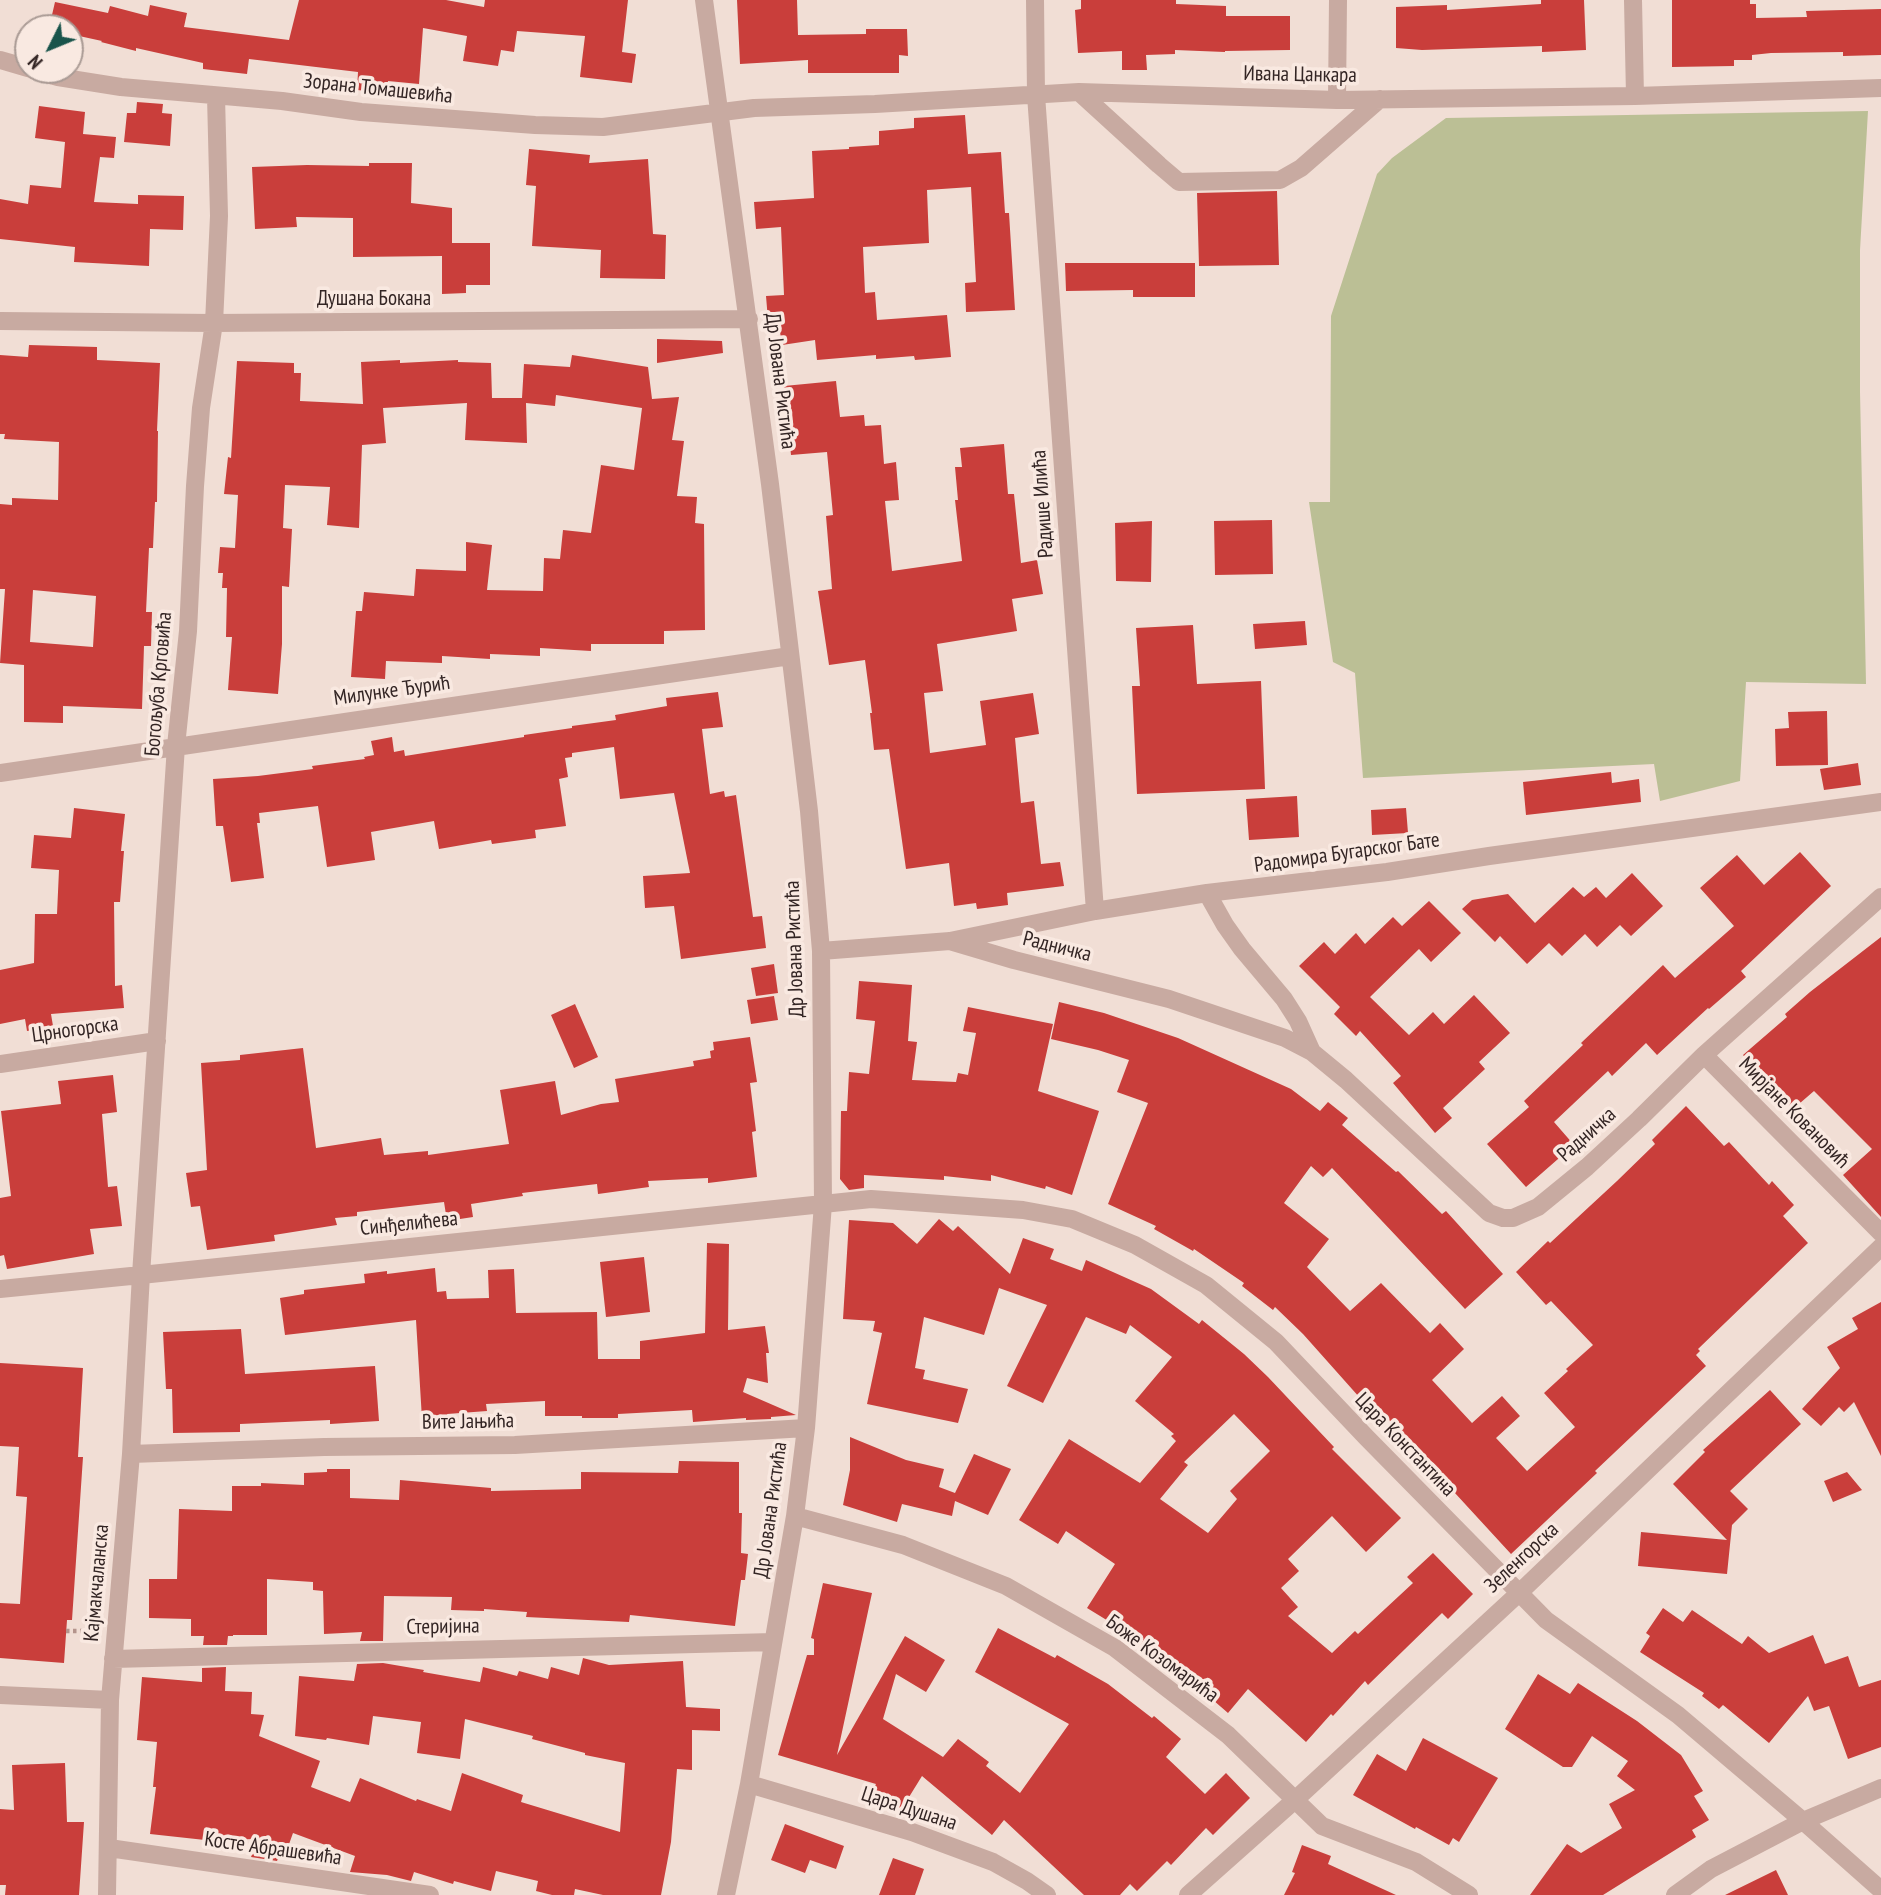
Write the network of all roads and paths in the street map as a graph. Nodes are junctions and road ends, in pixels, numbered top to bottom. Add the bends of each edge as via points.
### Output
1 (704, 0) edge
2 (1035, 0) edge
3 (1338, 0) edge
4 (1633, 0) edge
5 (84, 81) edge
6 (1881, 88) edge
7 (1079, 92) junction
8 (1036, 95) junction
9 (216, 96) junction
10 (1635, 96) junction
11 (1380, 99) junction
12 (1338, 100) junction
13 (719, 111) junction
14 (749, 319) junction
15 (0, 321) edge
16 (214, 323) junction
17 (790, 656) junction
18 (176, 746) junction
19 (0, 773) edge
20 (1881, 802) edge
21 (1207, 893) junction
22 (1881, 897) edge
23 (1095, 911) junction
24 (950, 941) junction
25 (821, 951) junction
26 (156, 1041) junction
27 (1312, 1052) junction
28 (1704, 1055) junction
29 (0, 1064) edge
30 (823, 1204) junction
31 (1881, 1233) edge
32 (1881, 1247) edge
33 (141, 1275) junction
34 (0, 1289) edge
35 (806, 1428) junction
36 (131, 1454) junction
37 (795, 1516) junction
38 (1518, 1594) junction
39 (773, 1642) junction
40 (113, 1658) junction
41 (0, 1695) edge
42 (110, 1700) junction
43 (749, 1784) junction
44 (1881, 1788) edge
45 (1296, 1799) junction
46 (1803, 1821) junction
47 (109, 1848) junction
48 (1881, 1890) edge
49 (107, 1895) edge
50 (430, 1895) edge
51 (726, 1895) edge
52 (1047, 1895) edge
53 (1188, 1895) edge
54 (1469, 1895) edge
55 (1675, 1895) edge

1 - 13 street, Др Јована Ристића
2 - 8 street, Радише Илића
3 - 12 street
4 - 10 street
5 - 9 street, Зорана Томашевића
6 - 10 street, Ивана Цанкара
7 - 8 street, Ивана Цанкара
7 - 11 street via 1179,182 1280,180 1301,168
7 - 12 street, Ивана Цанкара
8 - 13 street, Ивана Цанкара
8 - 23 street, Радише Илића
9 - 13 street, Зорана Томашевића via 535,125 603,127
9 - 16 street, Богољуба Крговића via 219,216
10 - 11 street, Ивана Цанкара
11 - 12 street, Ивана Цанкара
13 - 14 street, Др Јована Ристића
14 - 16 street, Душана Бокана
14 - 17 street, Др Јована Ристића
15 - 16 street, Душана Бокана
16 - 18 street, Богољуба Крговића via 201,408
17 - 18 street, Милунке Ђурић
17 - 25 street, Др Јована Ристића
18 - 19 street, Милунке Ђурић
18 - 26 street, Богољуба Крговића
20 - 21 street, Радомира Бугарског Бате
21 - 23 street, Радомира Бугарског Бате
21 - 27 street, Радничка via 1242,950 1284,999
22 - 28 street, Радничка
23 - 24 street, Радомира Бугарског Бате
24 - 25 street, Радомира Бугарског Бате
24 - 27 street, Радничка via 1169,999 1285,1038
25 - 30 street, Др Јована Ристића
26 - 29 street, Црногорска
26 - 33 street, Богољуба Крговића
27 - 28 street, Радничка via 1477,1203 1503,1218 1526,1214 1551,1197
28 - 31 street, Мирјане Ковановић
30 - 33 street, Синђелићева
30 - 35 street, Др Јована Ристића
30 - 38 street, Цара Константина via 871,1199 1023,1210 1072,1219 1135,1245 1206,1285 1276,1342
32 - 38 street, Зеленгорска
33 - 34 street, Синђелићева
33 - 36 street, Кајмакчаланска
35 - 36 street, Вите Јањића via 515,1445
35 - 37 street, Др Јована Ристића
36 - 40 street, Кајмакчаланска
37 - 39 street, Др Јована Ристића
37 - 45 street, Боже Козомарића via 903,1545 1006,1586 1115,1648 1228,1735
38 - 45 street, Зеленгорска
38 - 46 street, Цара Константина via 1546,1620 1678,1715
39 - 40 street, Стеријина
39 - 43 street, Др Јована Ристића
40 - 42 street, Кајмакчаланска
41 - 42 street
42 - 47 street, Кајмакчаланска
43 - 51 street, Др Јована Ристића
43 - 52 street, Цара Душана via 912,1832 1010,1871
44 - 46 street
45 - 53 street, Зеленгорска
45 - 54 street, Боже Козомарића via 1322,1826 1416,1861
46 - 48 street, Цара Константина
46 - 55 street via 1711,1869
47 - 49 street, Кајмакчаланска
47 - 50 street, Косте Абрашевића

